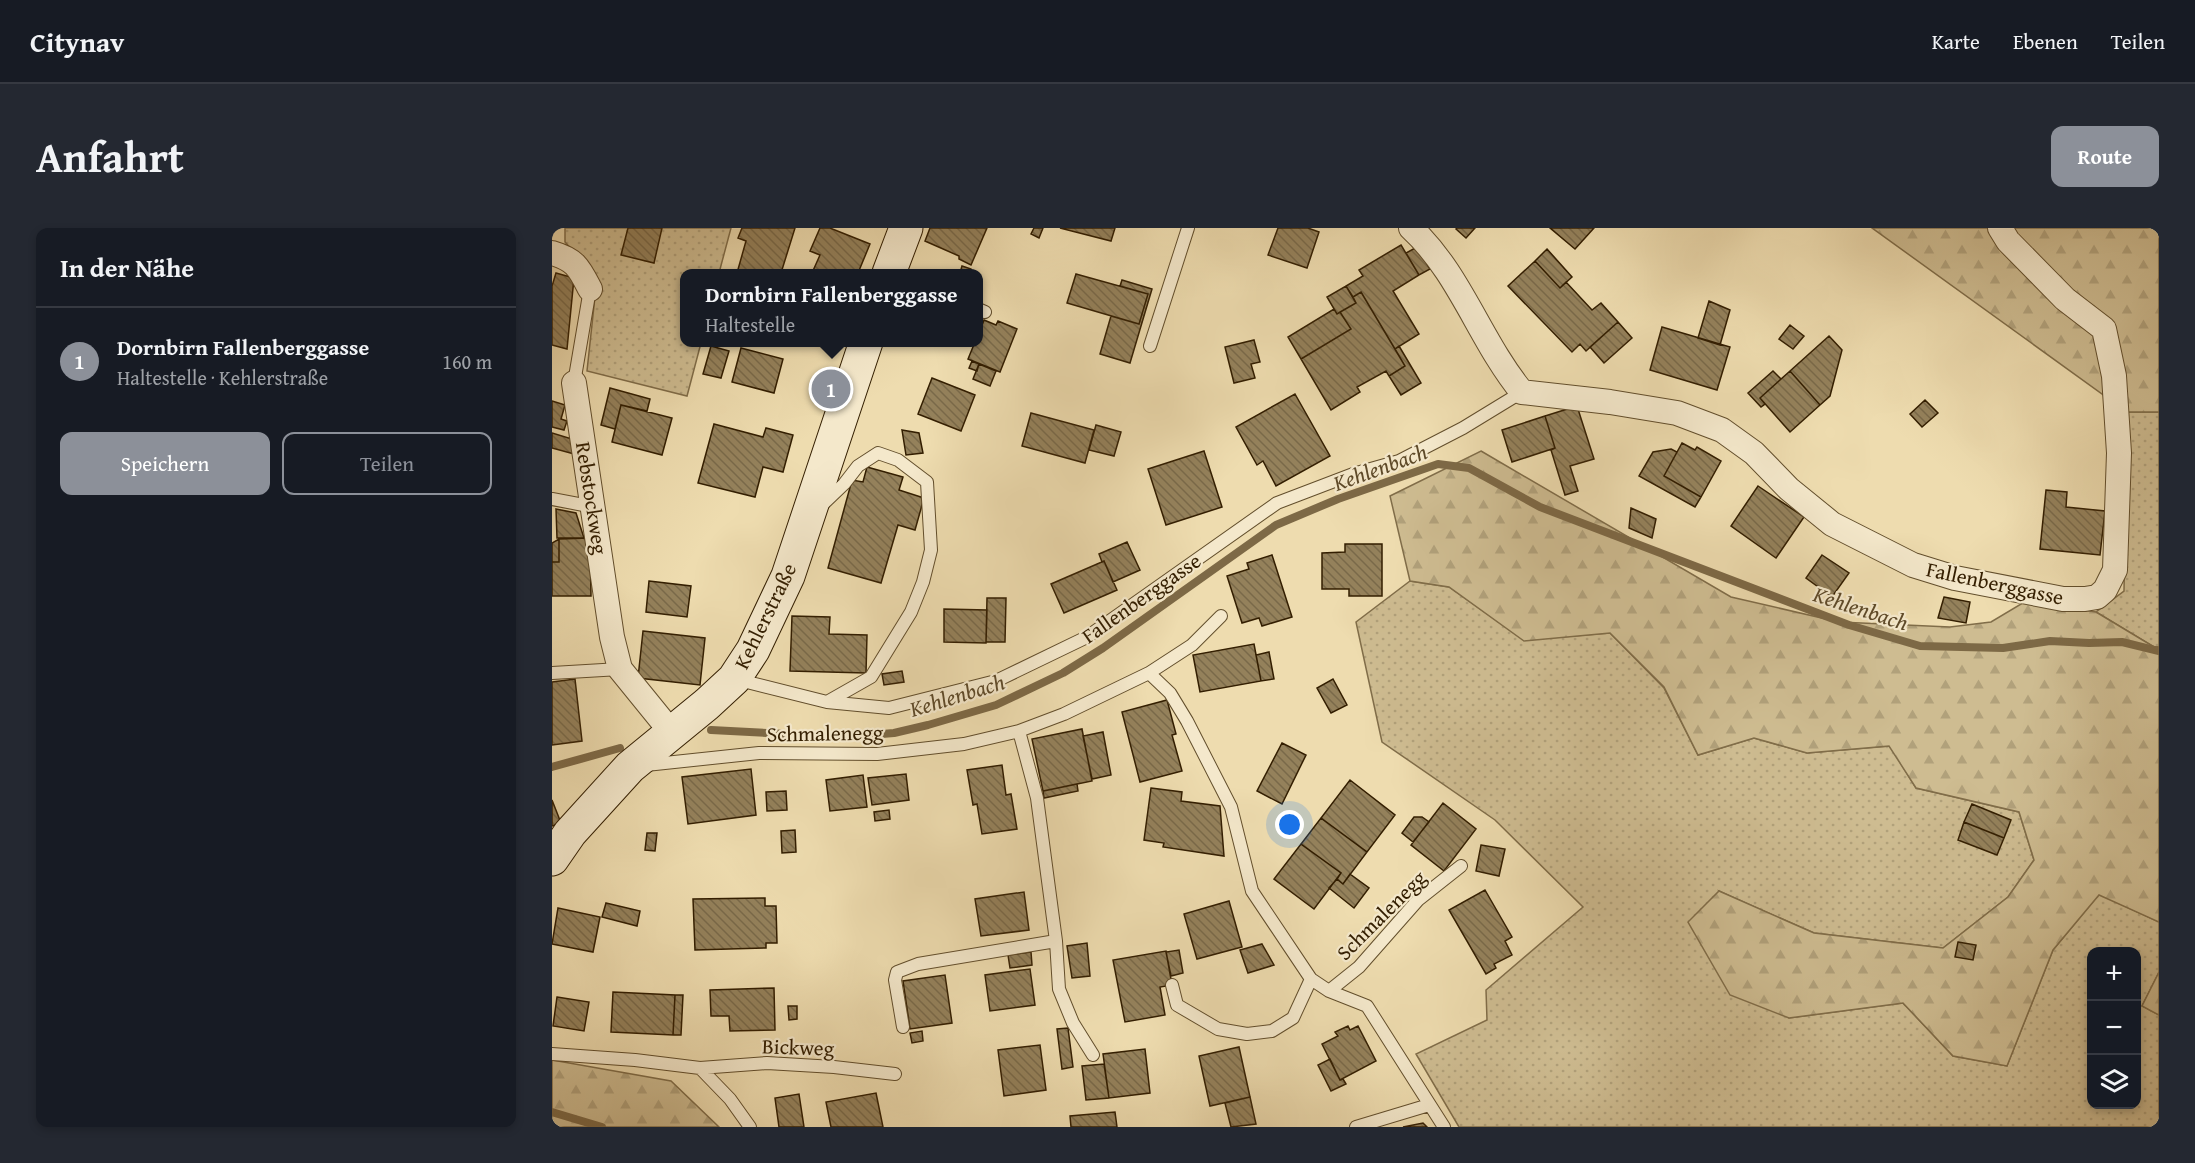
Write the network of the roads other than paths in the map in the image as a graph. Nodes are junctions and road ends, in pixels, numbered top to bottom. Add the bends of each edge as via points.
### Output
1 (906, 228) edge
2 (1188, 228) edge
3 (1411, 228) edge
4 (2000, 228) edge
5 (558, 255) edge
6 (891, 269) edge
7 (590, 289) joint
8 (1150, 346) dead end
9 (864, 347) edge
10 (574, 383) joint
11 (1522, 392) junction
12 (552, 499) edge
13 (594, 507) junction
14 (809, 516) junction
15 (1221, 616) dead end
16 (620, 669) junction
17 (1149, 672) junction
18 (552, 673) edge
19 (734, 679) junction
20 (827, 702) junction
21 (1019, 731) junction
22 (672, 733) junction
23 (630, 767) junction
24 (552, 859) edge
25 (1461, 866) dead end
26 (1056, 941) junction
27 (1311, 979) junction
28 (1172, 985) dead end
29 (1329, 991) junction
30 (903, 1027) dead end
31 (552, 1053) edge
32 (1094, 1055) dead end
33 (700, 1068) junction
34 (895, 1074) dead end
35 (1429, 1105) junction
36 (750, 1127) edge
37 (1356, 1127) edge
38 (1444, 1127) edge

1 - 6 street
2 - 8 lane
3 - 11 street via 1428,244 1452,279
4 - 11 street, Fallenberggasse via 2065,299 2104,329 2114,376 2119,453 2115,570 2097,597 2063,599 1955,578 1913,565 1832,524 1789,489 1754,453 1722,430 1677,413
5 - 7 street, Rebstockweg via 578,264
7 - 10 lane, Rebstockweg
9 - 14 street, Kehlerstraße
10 - 13 street, Rebstockweg
11 - 20 lane, Fallenberggasse via 1399,461 1277,503 1087,637 996,681 889,708
12 - 13 lane
13 - 16 street, Rebstockweg
14 - 19 street, Kehlerstraße via 783,586 753,650
14 - 20 lane via 858,466 878,453 898,460 927,482 931,550 911,612 871,677
15 - 17 lane, Schmalenegg via 1192,645
16 - 18 lane
16 - 22 street, Rebstockweg
17 - 21 lane, Schmalenegg via 1064,714
17 - 27 lane via 1176,702 1231,807 1252,891
19 - 20 lane, Fallenberggasse
19 - 22 street, Kehlerstraße
21 - 23 lane, Schmalenegg via 964,744 877,754 759,753
21 - 26 lane via 1037,798
22 - 23 street, Kehlerstraße
23 - 24 street, Kehlerstraße via 570,833
25 - 29 lane, Schmalenegg via 1418,900 1359,967
26 - 30 lane via 918,964 897,972
26 - 32 lane via 1059,989 1073,1023
27 - 28 lane via 1293,1018 1272,1031 1247,1034 1218,1029 1177,1005
27 - 29 lane
29 - 35 lane via 1367,1006
31 - 33 lane, Bickweg
33 - 34 lane, Bickweg via 767,1063
33 - 36 lane
35 - 37 lane
35 - 38 lane

